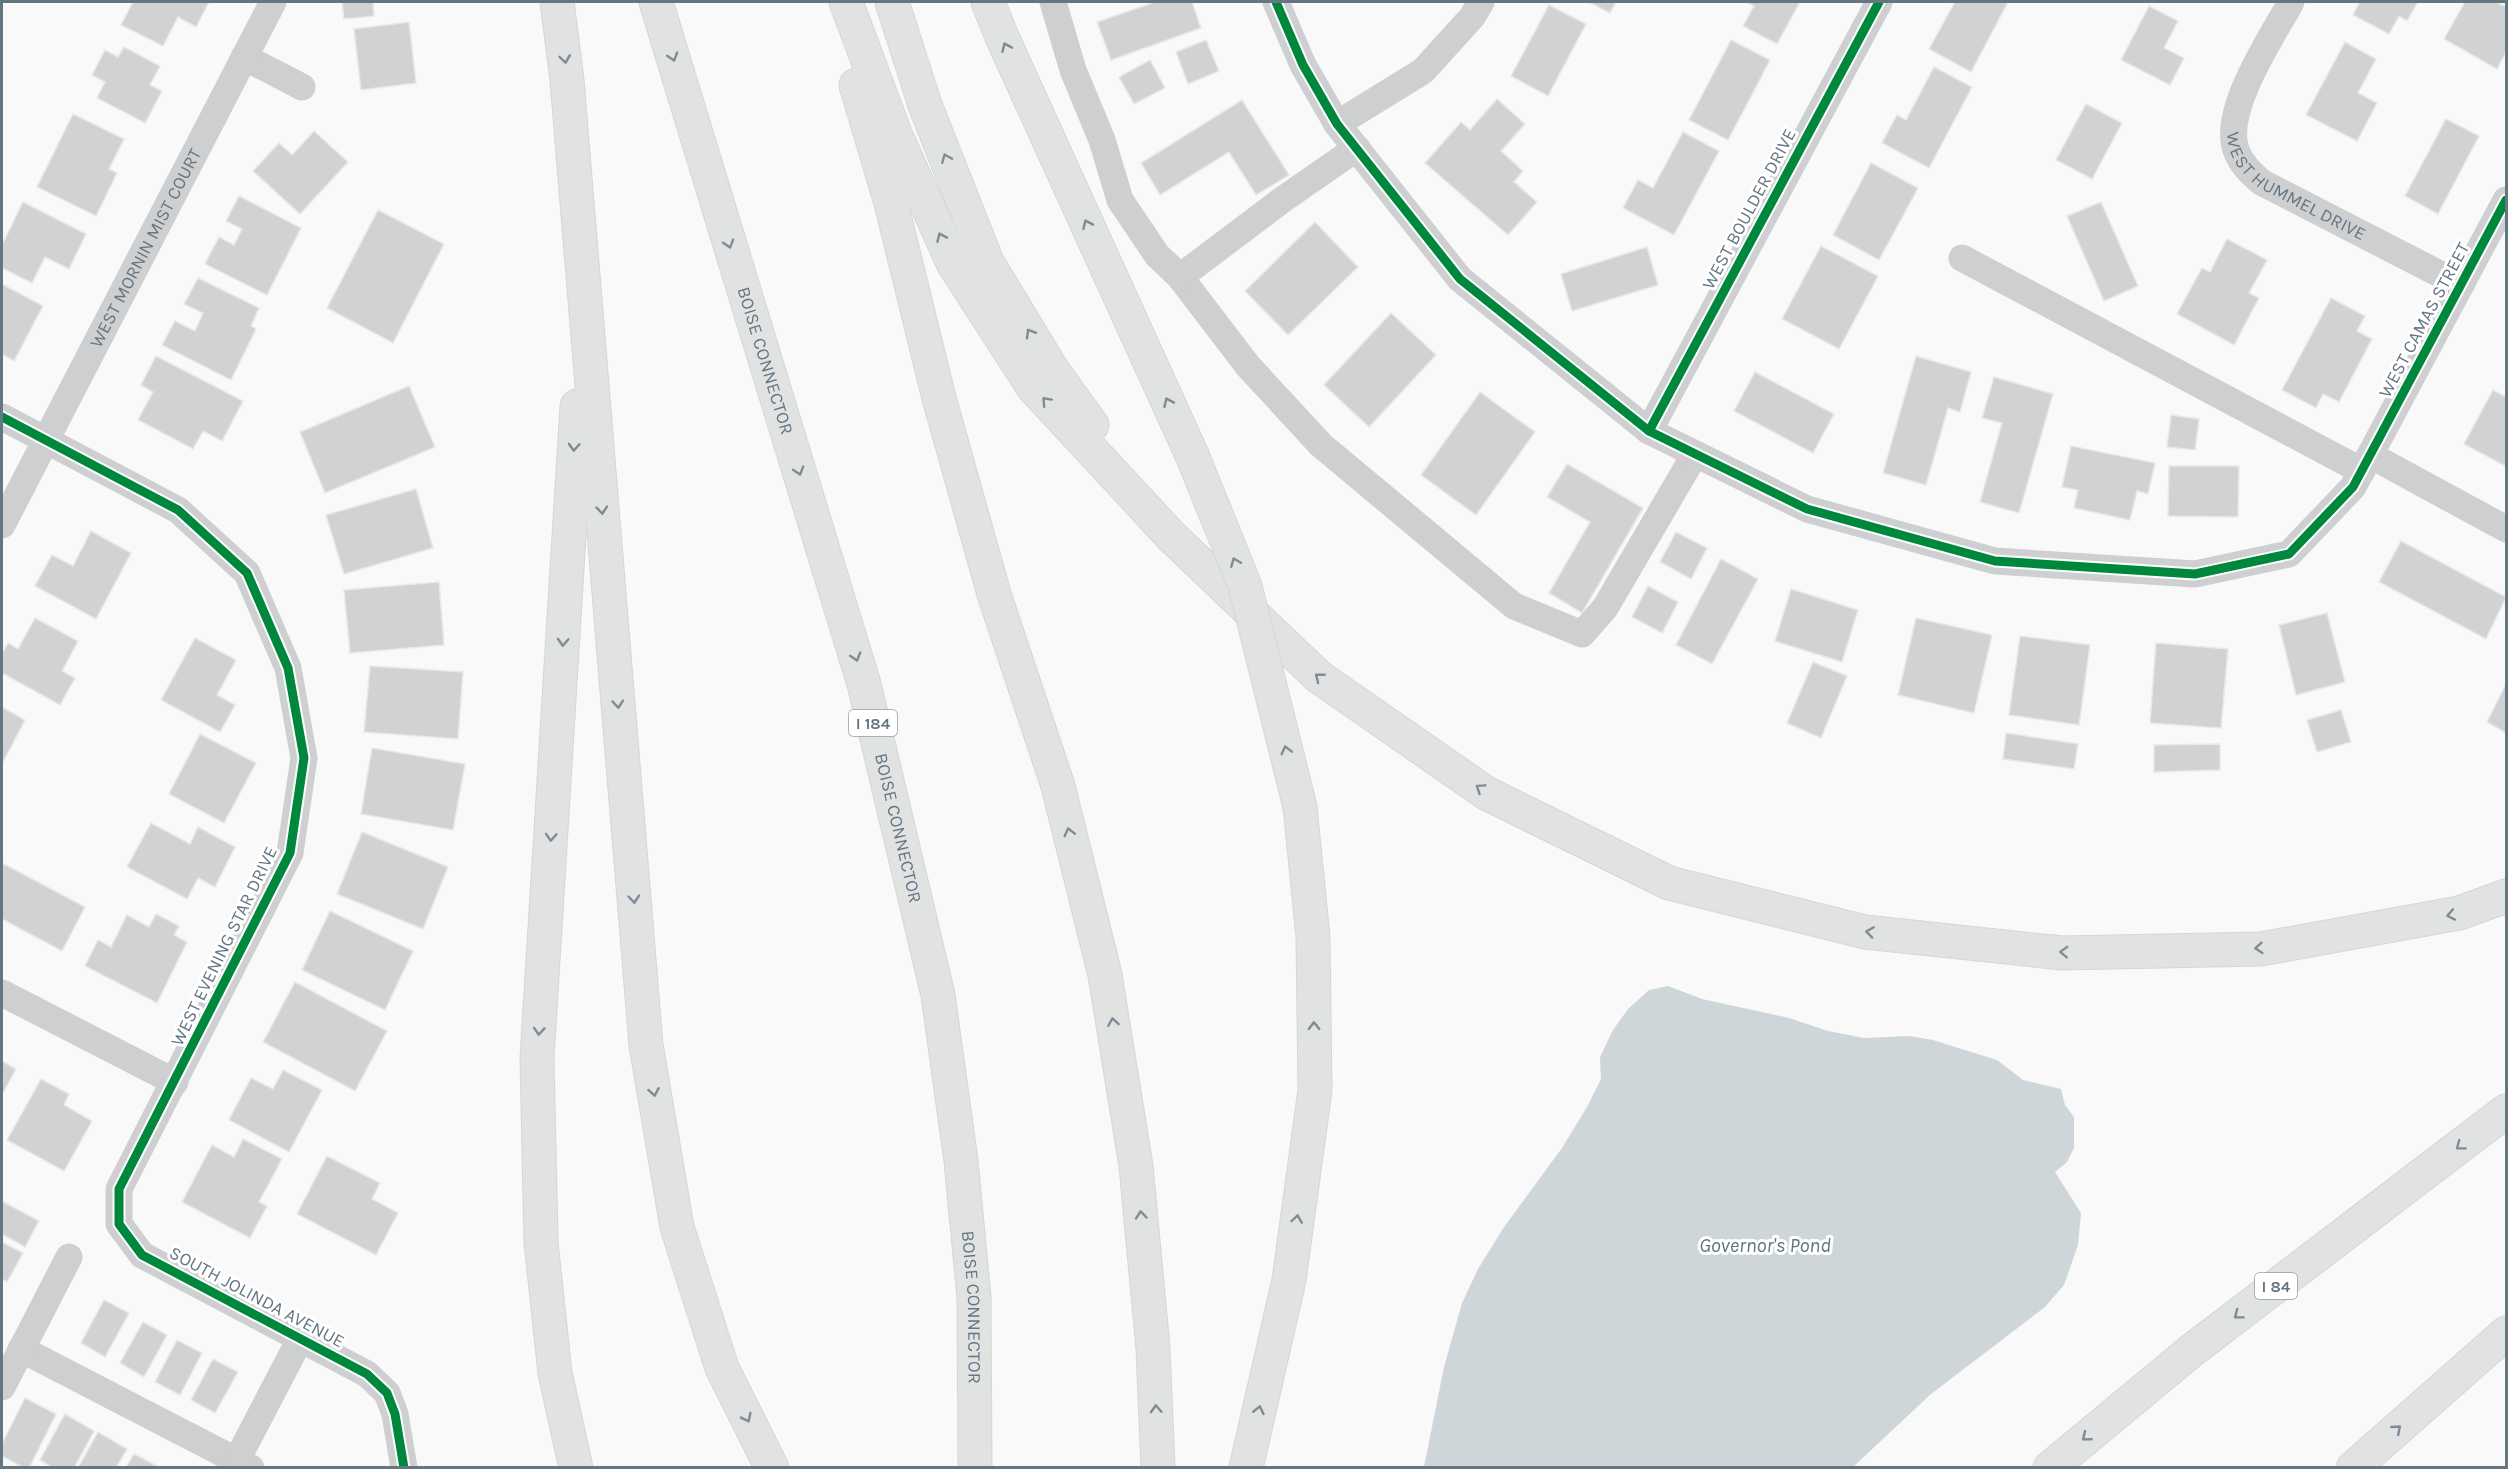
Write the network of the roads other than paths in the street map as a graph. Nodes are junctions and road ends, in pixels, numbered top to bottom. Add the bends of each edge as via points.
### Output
1 (273, 2) edge
2 (556, 2) edge
3 (656, 2) edge
4 (831, 2) edge
5 (846, 2) edge
6 (892, 2) edge
7 (988, 2) edge
8 (1053, 2) edge
9 (1276, 2) edge
10 (1481, 2) edge
11 (1879, 2) edge
12 (2291, 2) edge
13 (244, 57) junction
14 (302, 87) dead end
15 (1337, 124) junction
16 (1356, 148) junction
17 (2506, 200) edge
18 (1962, 258) dead end
19 (1180, 277) junction
20 (584, 284) junction
21 (2461, 285) junction
22 (2, 417) edge
23 (1649, 431) junction
24 (46, 440) junction
25 (1695, 454) junction
26 (2366, 463) junction
27 (2, 525) edge
28 (2506, 529) edge
29 (1171, 537) junction
30 (2506, 897) edge
31 (2, 993) edge
32 (175, 1082) junction
33 (2506, 1111) edge
34 (119, 1224) joint
35 (69, 1257) dead end
36 (2506, 1333) edge
37 (300, 1339) junction
38 (21, 1349) junction
39 (2, 1387) edge
40 (244, 1464) edge
41 (404, 1467) edge
42 (576, 1467) edge
43 (772, 1467) edge
44 (975, 1467) edge
45 (1158, 1467) edge
46 (1246, 1467) edge
47 (2050, 1467) edge
48 (2353, 1467) edge

1 - 13 street, WEST MORNIN MIST COURT
2 -> 20 highway via 567,80
3 -> 44 highway, BOISE CONNECTOR / I 184 via 864,684 938,995 961,1161 974,1297
45 -> 4 highway via 1153,1348 1136,1166 1105,975 1058,786 994,594 939,398 891,203
29 -> 5 highway via 1033,387 952,263 896,136
29 -> 6 highway via 1053,371 987,262 925,105
46 -> 7 highway, bridge via 1289,1280 1315,1090 1313,937 1300,807 1245,586 1192,455
8 - 19 street via 1120,201 1157,255
9 - 15 street, WEST CAMAS STREET via 1302,65
10 - 15 street via 1423,70
11 - 23 street, WEST BOULDER DRIVE
12 - 21 street, WEST HUMMEL DRIVE via 2241,96 2234,120 2235,149 2246,168 2261,182
13 - 14 street
13 - 24 street, WEST MORNIN MIST COURT
15 - 16 street, WEST CAMAS STREET
16 - 19 street
16 - 23 street, WEST CAMAS STREET via 1460,279
17 - 21 street, WEST CAMAS STREET
18 - 26 street
19 - 25 street via 1248,366 1321,445 1514,606 1582,634 1605,608
20 -> 42 highway via 537,1058 541,1242 555,1373
20 -> 43 highway via 646,1045 677,1227 722,1368
21 - 26 street, WEST CAMAS STREET
22 - 24 street, WEST EVENING STAR DRIVE
23 - 25 street, WEST CAMAS STREET
24 - 27 street, WEST MORNIN MIST COURT
24 - 32 street, WEST EVENING STAR DRIVE via 178,510 247,573 288,668 304,758 290,853
25 - 26 street, WEST CAMAS STREET via 1807,509 1995,561 2195,574 2289,554 2353,487
26 - 28 street
30 -> 29 highway via 2459,913 2261,949 2062,953 1865,932 1669,883 1486,793 1329,684
31 - 32 street
32 - 34 street, WEST EVENING STAR DRIVE via 119,1190
33 -> 47 highway, I 84 via 2191,1351
34 - 37 street, SOUTH JOLINDA AVENUE via 142,1255
35 - 38 street
48 -> 36 highway
37 - 40 street
37 - 41 street, SOUTH JOLINDA AVENUE via 367,1374 387,1393 395,1414
38 - 39 street
38 - 40 street

